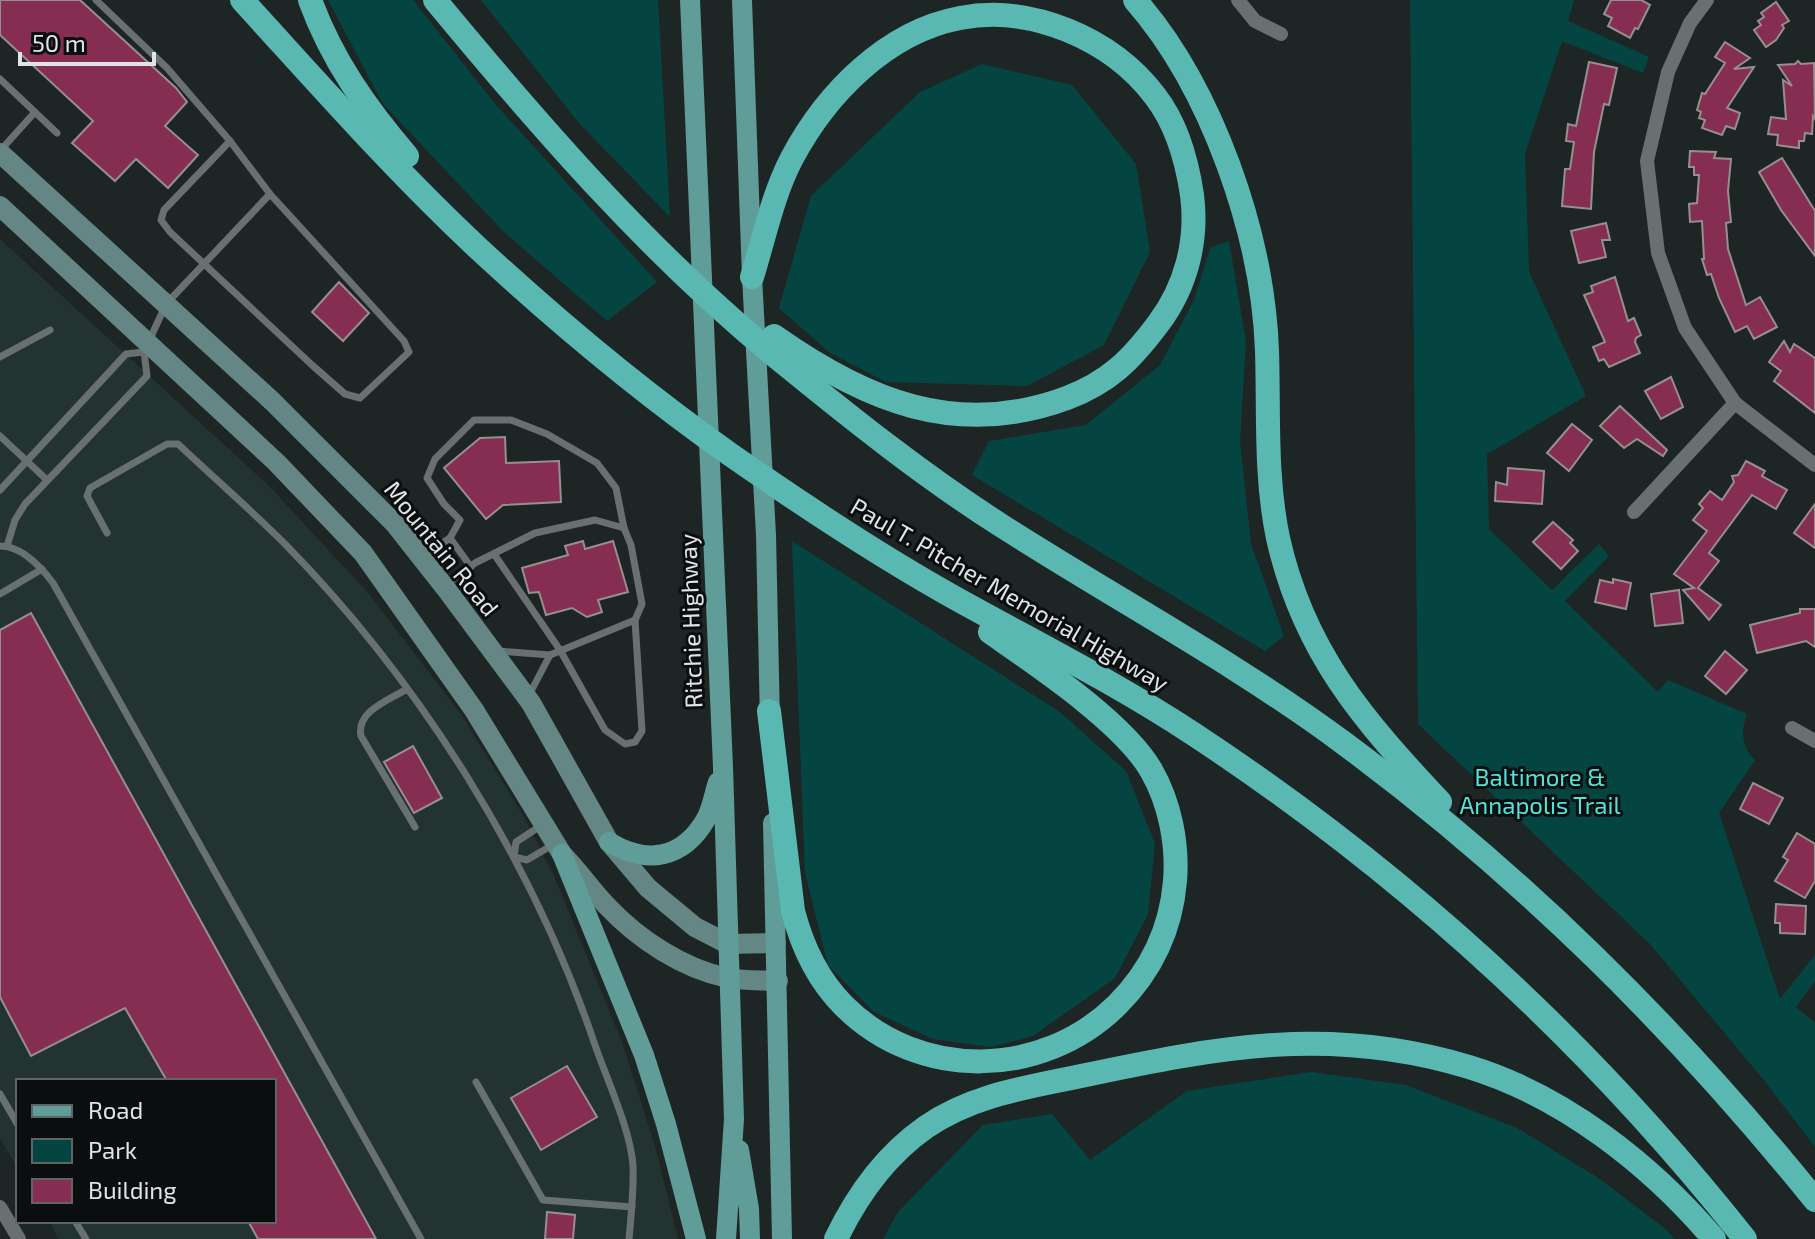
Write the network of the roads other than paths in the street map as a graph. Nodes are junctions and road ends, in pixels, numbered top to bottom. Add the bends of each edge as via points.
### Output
1 (96, 0) edge
2 (242, 0) edge
3 (310, 0) edge
4 (435, 0) edge
5 (450, 0) edge
6 (690, 0) edge
7 (742, 0) edge
8 (1135, 0) edge
9 (1238, 0) edge
10 (1707, 0) edge
11 (1281, 34) dead end
12 (0, 79) edge
13 (521, 104) junction
14 (35, 112) junction
15 (57, 133) dead end
16 (230, 141) junction
17 (0, 152) edge
18 (270, 194) junction
19 (0, 206) edge
20 (204, 263) junction
21 (752, 277) junction
22 (166, 304) junction
23 (50, 330) dead end
24 (146, 348) junction
25 (780, 351) junction
26 (0, 357) edge
27 (1735, 403) junction
28 (677, 415) junction
29 (0, 436) edge
30 (27, 460) junction
31 (1815, 465) edge
32 (47, 480) junction
33 (0, 490) edge
34 (1634, 512) dead end
35 (624, 528) junction
36 (107, 533) dead end
37 (450, 538) junction
38 (4, 546) edge
39 (870, 549) junction
40 (494, 554) junction
41 (421, 557) junction
42 (471, 567) junction
43 (42, 569) junction
44 (445, 587) junction
45 (0, 594) edge
46 (635, 620) junction
47 (560, 650) junction
48 (492, 651) junction
49 (550, 655) junction
50 (407, 689) junction
51 (527, 699) junction
52 (769, 711) junction
53 (1792, 728) dead end
54 (1815, 741) edge
55 (723, 767) junction
56 (544, 824) junction
57 (415, 827) dead end
58 (609, 842) junction
59 (559, 849) junction
60 (514, 857) junction
61 (1491, 861) junction
62 (776, 943) junction
63 (728, 944) junction
64 (729, 978) junction
65 (778, 981) junction
66 (476, 1082) dead end
67 (0, 1094) edge
68 (734, 1119) junction
69 (16, 1122) edge
70 (1815, 1200) edge
71 (0, 1207) edge
72 (632, 1207) junction
73 (19, 1239) edge
74 (421, 1239) edge
75 (629, 1239) edge
76 (696, 1239) edge
77 (726, 1239) edge
78 (750, 1239) edge
79 (782, 1239) edge
80 (836, 1239) edge
81 (1714, 1239) edge
82 (1745, 1239) edge

1 - 16 lane via 167,68
2 - 28 highway, Paul T. Pitcher Memorial Highway via 478,248
3 - 28 highway via 342,70 398,146 561,309
4 - 13 highway
5 - 13 highway
6 - 55 main road, Ritchie Highway
7 - 21 main road
8 - 61 highway via 1181,66 1211,125 1250,236 1267,350 1270,480 1278,538 1296,598 1348,697
9 - 11 street via 1255,21
10 - 27 street via 1668,72 1647,161 1658,253 1685,328
12 - 14 lane
13 - 25 highway via 673,264
14 - 15 lane
14 - 17 lane
16 - 18 lane
16 - 20 lane via 164,210 161,220
17 - 22 main road, Mountain Road
18 - 20 lane
18 - 20 lane via 409,352 360,398 345,394
19 - 24 main road
20 - 22 lane
21 - 25 highway via 791,160 845,84 880,53 961,17 1052,23 1091,42 1131,69 1156,97 1176,133 1189,171 1194,215 1182,285 1120,371 1084,391 1002,414 915,409
21 - 52 main road
22 - 24 lane
22 - 41 main road, Mountain Road via 283,412
23 - 26 lane
24 - 30 lane via 126,354
24 - 32 lane via 147,376
24 - 56 main road via 276,462 363,553 474,710
25 - 61 highway, Paul T. Pitcher Memorial Highway via 919,468 1000,525 1236,668 1343,742
27 - 31 street
27 - 34 street
28 - 39 highway, Paul T. Pitcher Memorial Highway
29 - 30 lane
30 - 32 lane
30 - 33 lane
32 - 38 lane via 25,504
35 - 37 lane via 616,488 597,463 511,420 474,420 435,459 427,478 460,520
35 - 40 lane via 595,520 535,533
35 - 46 lane via 642,604
36 - 50 lane via 87,496 90,488 167,444 178,444 284,544
37 - 41 lane
37 - 42 lane
38 - 43 lane
39 - 52 highway via 1099,714 1131,742 1150,769 1173,833 1174,896 1151,962 1129,993 1075,1038 1004,1062 935,1057 902,1046 867,1025 843,1005 801,943
39 - 82 highway, Paul T. Pitcher Memorial Highway via 1098,675 1300,807 1515,988 1622,1093
40 - 42 lane
40 - 47 lane
41 - 44 main road, Mountain Road
42 - 44 lane
43 - 45 lane
43 - 74 lane
44 - 48 main road, Mountain Road
46 - 47 lane
46 - 47 lane via 642,731 635,742 625,744 605,730
47 - 49 lane
48 - 49 lane
48 - 51 main road, Mountain Road
49 - 51 lane
50 - 57 lane via 366,714 360,728
50 - 60 lane
51 - 58 main road, Mountain Road
52 - 62 main road
53 - 54 street
55 - 58 main road via 706,818 684,846 662,856 642,856
55 - 63 main road, Ritchie Highway
56 - 59 main road
56 - 60 lane via 516,842
58 - 63 main road, Mountain Road via 663,903
59 - 60 lane via 527,860
59 - 64 main road via 637,933 684,962
59 - 76 main road via 644,1055
60 - 72 lane via 567,966 592,1034 633,1164
61 - 70 highway, Paul T. Pitcher Memorial Highway via 1567,927 1675,1036
62 - 63 main road, Mountain Road
62 - 65 main road
63 - 64 main road, Ritchie Highway
64 - 65 main road
64 - 68 main road, Ritchie Highway
65 - 79 main road
66 - 72 lane via 543,1200
67 - 69 lane
68 - 77 main road, Ritchie Highway
68 - 78 main road
71 - 73 street
72 - 75 lane
80 - 81 highway via 867,1184 892,1157 926,1127 965,1106 1009,1091 1195,1052 1331,1043 1402,1050 1472,1068 1534,1095 1587,1124 1637,1161

